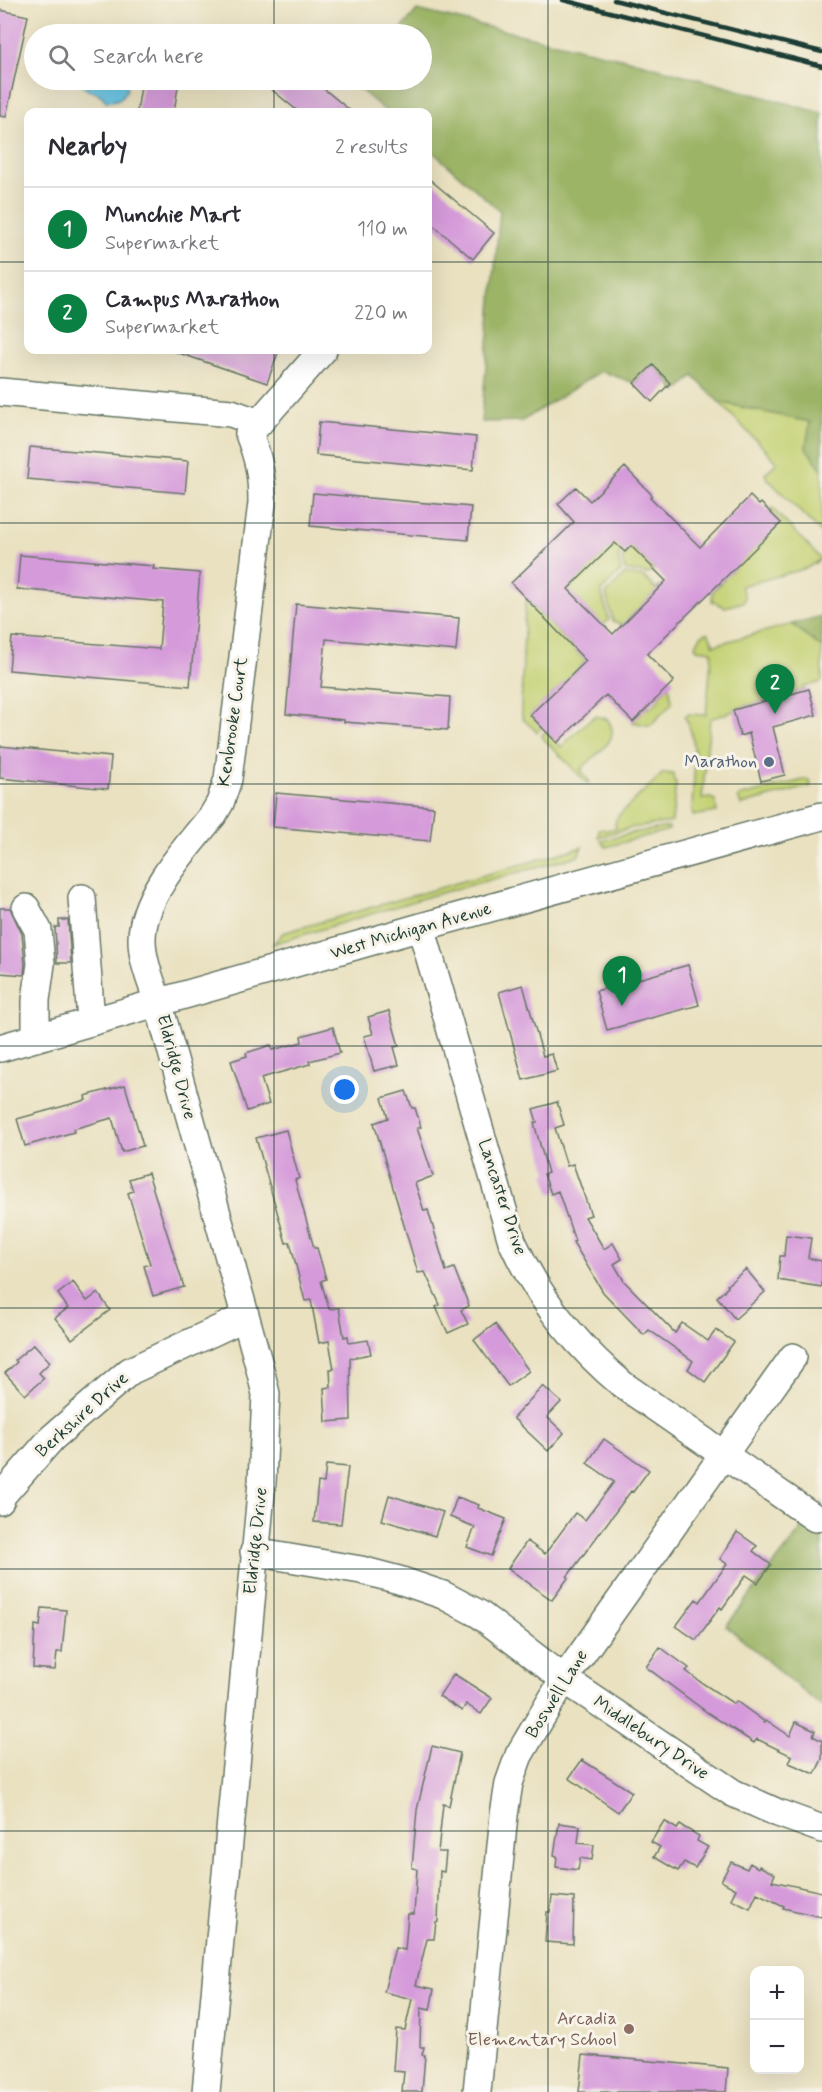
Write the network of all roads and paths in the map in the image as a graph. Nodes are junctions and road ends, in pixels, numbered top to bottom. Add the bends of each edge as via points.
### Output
1 (319, 354) edge
2 (0, 393) edge
3 (259, 423) junction
4 (822, 816) edge
5 (82, 898) dead end
6 (26, 908) dead end
7 (421, 927) junction
8 (158, 1002) junction
9 (91, 1022) junction
10 (36, 1038) junction
11 (0, 1048) edge
12 (245, 1317) junction
13 (793, 1357) dead end
14 (724, 1454) junction
15 (0, 1501) edge
16 (815, 1518) dead end
17 (254, 1552) junction
18 (564, 1679) junction
19 (822, 1829) edge
20 (206, 2092) edge
21 (477, 2092) edge

1 - 3 street, Kenbrooke Court
2 - 3 street via 231,413
3 - 8 street, Kenbrooke Court via 249,434 260,467 262,503 228,779 213,815 162,881 144,923 143,956
4 - 7 street, West Michigan Avenue
5 - 9 street
6 - 10 street via 38,930 41,964
7 - 8 street, West Michigan Avenue
7 - 14 street, Lancaster Drive via 512,1241 525,1269 558,1319 598,1364
8 - 9 street, West Michigan Avenue
8 - 12 street, Eldridge Drive
9 - 10 street, West Michigan Avenue
10 - 11 street, West Michigan Avenue
12 - 15 street, Berkshire Drive via 130,1371 52,1438
12 - 17 street, Eldridge Drive via 266,1394
13 - 14 street, Boswell Lane
14 - 16 street, Lancaster Drive
14 - 18 street, Boswell Lane
17 - 18 street, Middlebury Drive via 361,1570 443,1595 479,1614
17 - 20 street, Eldridge Drive
18 - 19 street, Middlebury Drive via 733,1793
18 - 21 street, Boswell Lane via 519,1755 509,1783

